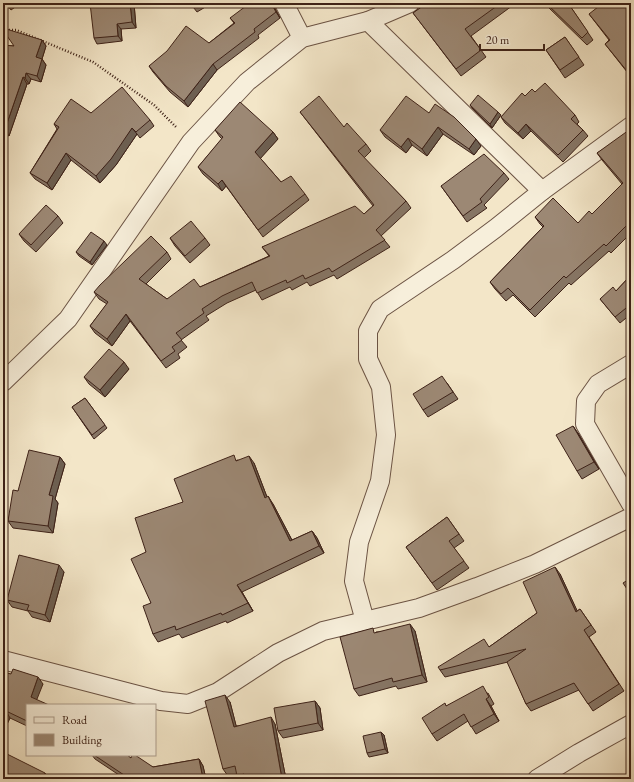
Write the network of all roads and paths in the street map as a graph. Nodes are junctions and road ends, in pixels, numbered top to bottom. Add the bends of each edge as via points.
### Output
1 (284, 3) edge
2 (410, 3) edge
3 (368, 21) junction
4 (3, 30) edge
5 (302, 38) junction
6 (631, 126) edge
7 (191, 142) junction
8 (542, 191) junction
9 (631, 364) edge
10 (3, 382) edge
11 (631, 504) edge
12 (631, 517) edge
13 (365, 621) junction
14 (3, 660) edge
15 (631, 724) edge
16 (537, 779) edge

1 - 5 street
2 - 3 street
3 - 5 street
3 - 8 street
4 - 7 path via 16,30 93,62 154,105
5 - 7 street via 247,82
6 - 8 street
7 - 10 street via 68,319
8 - 13 street via 459,256 380,309 368,331 368,359 381,387 386,435 380,481 359,542 354,581
9 - 11 street via 598,384 586,401 585,424
12 - 13 street via 535,564 477,587 419,608
13 - 14 street via 323,631 278,653 218,692 188,704 161,701
15 - 16 street

